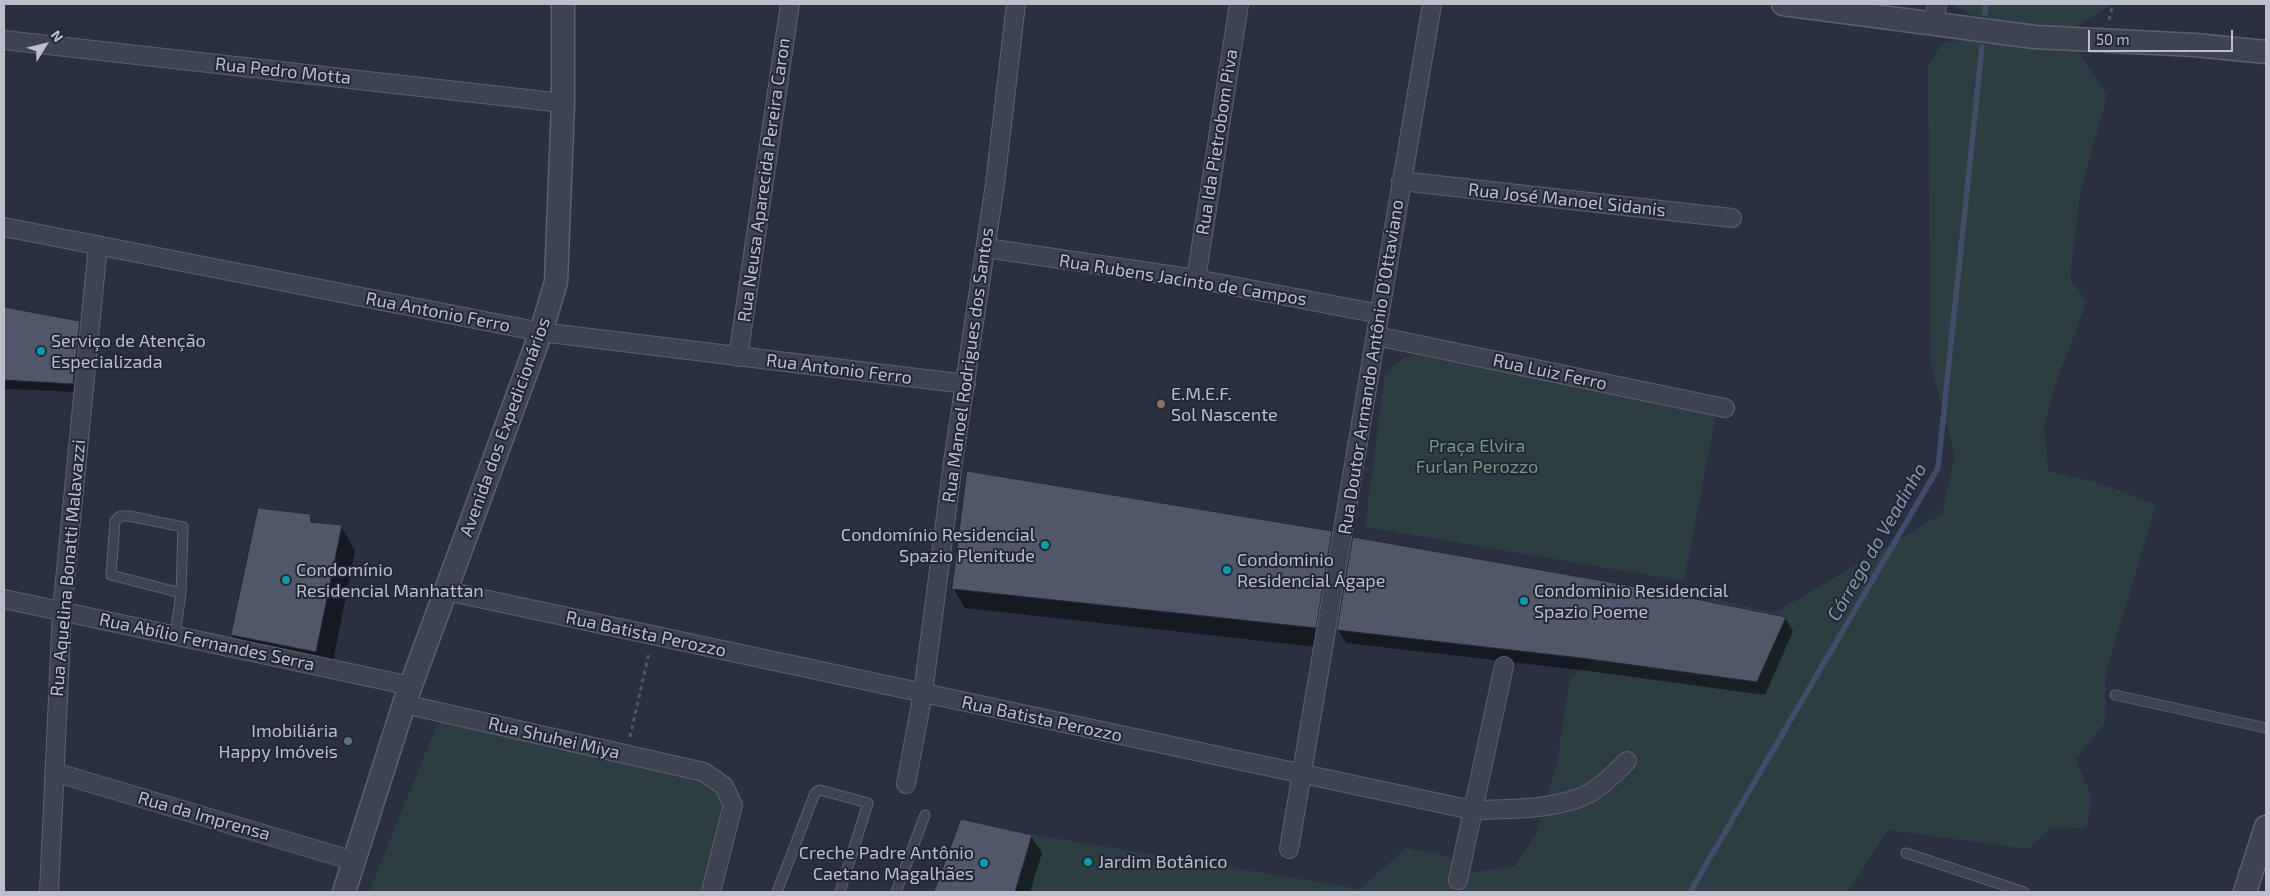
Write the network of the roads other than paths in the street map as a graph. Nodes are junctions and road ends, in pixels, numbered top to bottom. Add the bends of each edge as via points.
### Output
1 (563, 4) edge
2 (790, 4) edge
3 (1016, 4) edge
4 (1239, 4) edge
5 (1432, 4) edge
6 (1783, 4) edge
7 (1935, 13) edge
8 (4, 40) edge
9 (2266, 52) edge
10 (563, 103) junction
11 (1401, 181) junction
12 (1732, 218) dead end
13 (4, 227) edge
14 (98, 246) junction
15 (986, 248) junction
16 (1196, 279) junction
17 (1380, 314) junction
18 (541, 332) junction
19 (1376, 336) junction
20 (738, 357) junction
21 (966, 384) junction
22 (1725, 408) dead end
23 (446, 591) junction
24 (181, 593) junction
25 (4, 600) edge
26 (62, 611) junction
27 (175, 635) junction
28 (1504, 666) dead end
29 (924, 693) junction
30 (408, 695) junction
31 (2115, 695) dead end
32 (2266, 728) edge
33 (1628, 761) dead end
34 (54, 772) junction
35 (1301, 774) junction
36 (906, 784) dead end
37 (1472, 810) junction
38 (925, 815) dead end
39 (2266, 828) edge
40 (1289, 849) dead end
41 (1906, 852) dead end
42 (354, 861) junction
43 (1458, 880) dead end
44 (49, 892) edge
45 (344, 892) edge
46 (711, 892) edge
47 (777, 892) edge
48 (840, 892) edge
49 (896, 892) edge
50 (2024, 892) edge
51 (2245, 892) edge

1 - 10 street, Avenida dos Expedicionários
2 - 20 street, Rua Neusa Aparecida Pereira Caron
3 - 15 street, Rua Manoel Rodrigues dos Santos
4 - 16 street, Rua Ida Pietrobom Piva
5 - 11 street, Rua Doutor Armando Antônio D'Ottaviano
6 - 7 street
7 - 9 street via 1979,29 2052,38
8 - 10 street, Rua Pedro Motta
10 - 18 street, Avenida dos Expedicionários via 556,282
11 - 12 street, Rua José Manoel Sidanis
11 - 17 street, Rua Doutor Armando Antônio D'Ottaviano
13 - 14 street, Rua Antonio Ferro
14 - 18 street, Rua Antonio Ferro
14 - 26 street, Rua Aquelina Bonatti Malavazzi
15 - 16 street, Rua Rubens Jacinto de Campos
15 - 21 street, Rua Manoel Rodrigues dos Santos
16 - 17 street, Rua Rubens Jacinto de Campos
17 - 19 street, Rua Doutor Armando Antônio D'Ottaviano
18 - 20 street, Rua Antonio Ferro
18 - 23 street, Avenida dos Expedicionários
19 - 22 street, Rua Luiz Ferro
19 - 35 street, Rua Doutor Armando Antônio D'Ottaviano
20 - 21 street, Rua Antonio Ferro
21 - 29 street, Rua Manoel Rodrigues dos Santos via 952,462
23 - 29 street, Rua Batista Perozzo
23 - 30 street, Avenida dos Expedicionários
24 - 24 lane via 183,527 120,516 115,521 111,575
24 - 27 lane
25 - 26 street, Rua Abílio Fernandes Serra
26 - 27 street, Rua Abílio Fernandes Serra
26 - 34 street, Rua Aquelina Bonatti Malavazzi
27 - 30 street, Rua Abílio Fernandes Serra
28 - 37 street
29 - 35 street, Rua Batista Perozzo
29 - 36 street, Rua Manoel Rodrigues dos Santos
30 - 42 street, Avenida dos Expedicionários
30 - 46 street, Rua Shuhei Miya via 704,772 724,786 733,805
31 - 32 lane
33 - 37 street, Rua Batista Perozzo via 1608,780 1580,798 1530,809
34 - 42 street, Rua da Imprensa
34 - 44 street, Rua Aquelina Bonatti Malavazzi
35 - 37 street, Rua Batista Perozzo
35 - 40 street, Rua Doutor Armando Antônio D'Ottaviano
37 - 43 street
38 - 49 lane
39 - 51 street
41 - 50 lane
42 - 45 street, Avenida dos Expedicionários
47 - 48 lane via 814,793 820,790 868,803

